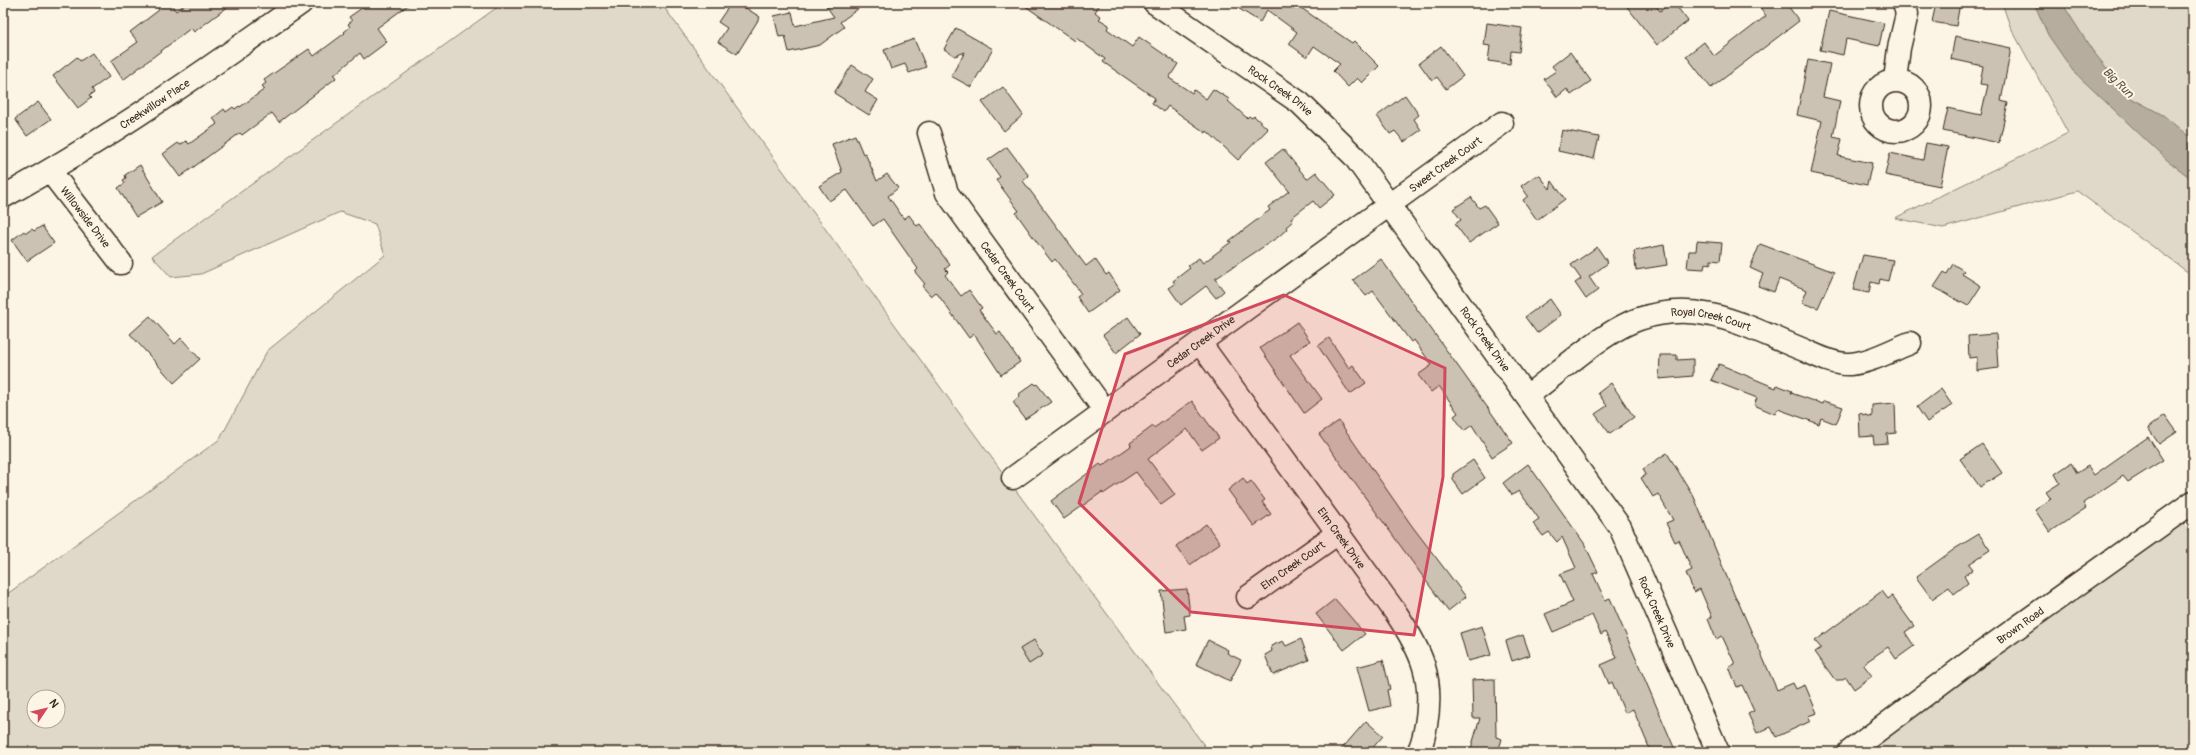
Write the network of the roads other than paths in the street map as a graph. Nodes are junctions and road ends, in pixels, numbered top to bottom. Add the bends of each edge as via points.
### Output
1 (301, 3) edge
2 (1155, 3) edge
3 (1904, 3) edge
4 (1895, 80) dead end
5 (1502, 123) dead end
6 (929, 133) dead end
7 (50, 171) junction
8 (3, 197) edge
9 (1389, 206) junction
10 (121, 263) dead end
11 (1200, 343) junction
12 (1910, 343) dead end
13 (1527, 396) junction
14 (1105, 411) junction
15 (1013, 478) dead end
16 (2193, 502) edge
17 (1338, 533) junction
18 (1248, 597) dead end
19 (1418, 752) edge
20 (1718, 752) edge
21 (1849, 752) edge

1 - 7 street, Creekwillow Place via 186,85
2 - 9 street, Rock Creek Drive via 1300,103 1354,156
3 - 4 street via 1907,14
5 - 9 street, Sweet Creek Court
6 - 14 street, Cedar Creek Court via 947,193
7 - 8 street, Creekwillow Place
7 - 10 street, Willowside Drive
9 - 11 street, Cedar Creek Drive
9 - 13 street, Rock Creek Drive
11 - 14 street, Cedar Creek Drive
11 - 17 street, Elm Creek Drive
12 - 13 street, Royal Creek Court via 1869,360 1848,364 1825,359 1723,317 1694,310 1666,312 1638,319 1612,332
13 - 20 street, Rock Creek Drive via 1620,527
14 - 15 street, Cedar Creek Drive
16 - 21 street, Brown Road via 1980,654
17 - 18 street, Elm Creek Court
17 - 19 street, Elm Creek Drive via 1416,642 1428,676 1428,712 1422,746

